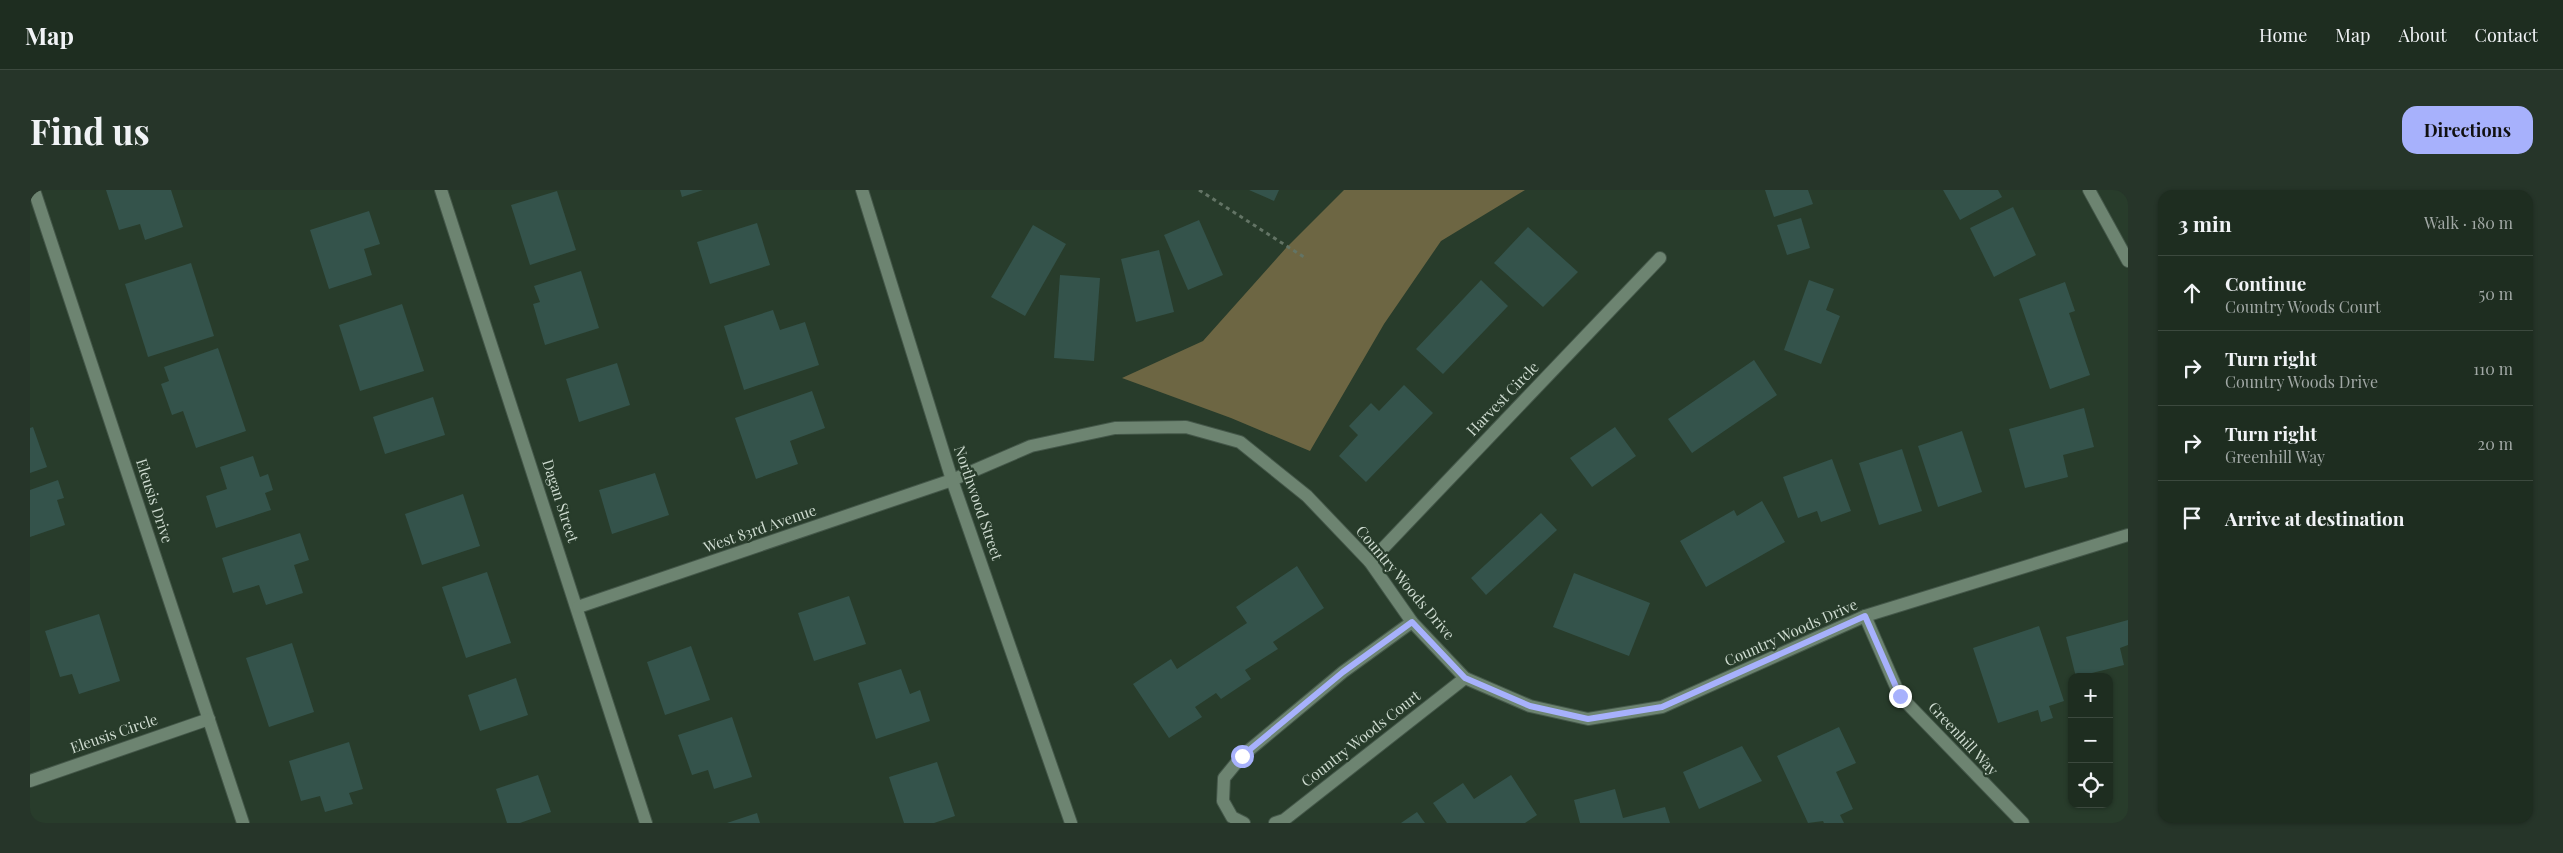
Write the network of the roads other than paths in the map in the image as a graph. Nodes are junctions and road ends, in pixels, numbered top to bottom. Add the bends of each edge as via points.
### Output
1 (34, 190) edge
2 (441, 190) edge
3 (862, 190) edge
4 (2089, 190) edge
5 (1660, 258) dead end
6 (2128, 261) edge
7 (952, 480) junction
8 (2128, 535) edge
9 (1370, 562) junction
10 (578, 608) junction
11 (1865, 616) junction
12 (1412, 622) junction
13 (1465, 678) junction
14 (209, 719) junction
15 (30, 781) edge
16 (243, 823) edge
17 (646, 823) edge
18 (1071, 823) edge
19 (1244, 823) edge
20 (1275, 823) edge
21 (2023, 823) edge

1 - 14 street, Eleusis Drive
2 - 10 street, Dagan Street
3 - 7 street, Northwood Street
4 - 6 street
5 - 9 street, Harvest Circle
7 - 9 street, Country Woods Drive via 1031,446 1116,428 1186,427 1240,442 1307,496
7 - 10 street, West 83rd Avenue
7 - 18 street, Northwood Street
8 - 11 street, Country Woods Drive
9 - 12 street, Country Woods Drive
10 - 17 street, Dagan Street
11 - 13 street, Country Woods Drive via 1662,707 1588,719 1530,706
11 - 21 street, Greenhill Way via 1900,696
12 - 13 street, Country Woods Drive
12 - 19 street via 1343,672 1242,756 1224,778 1222,801 1232,817
13 - 20 street, Country Woods Court via 1284,820
14 - 15 street, Eleusis Circle
14 - 16 street, Eleusis Drive

